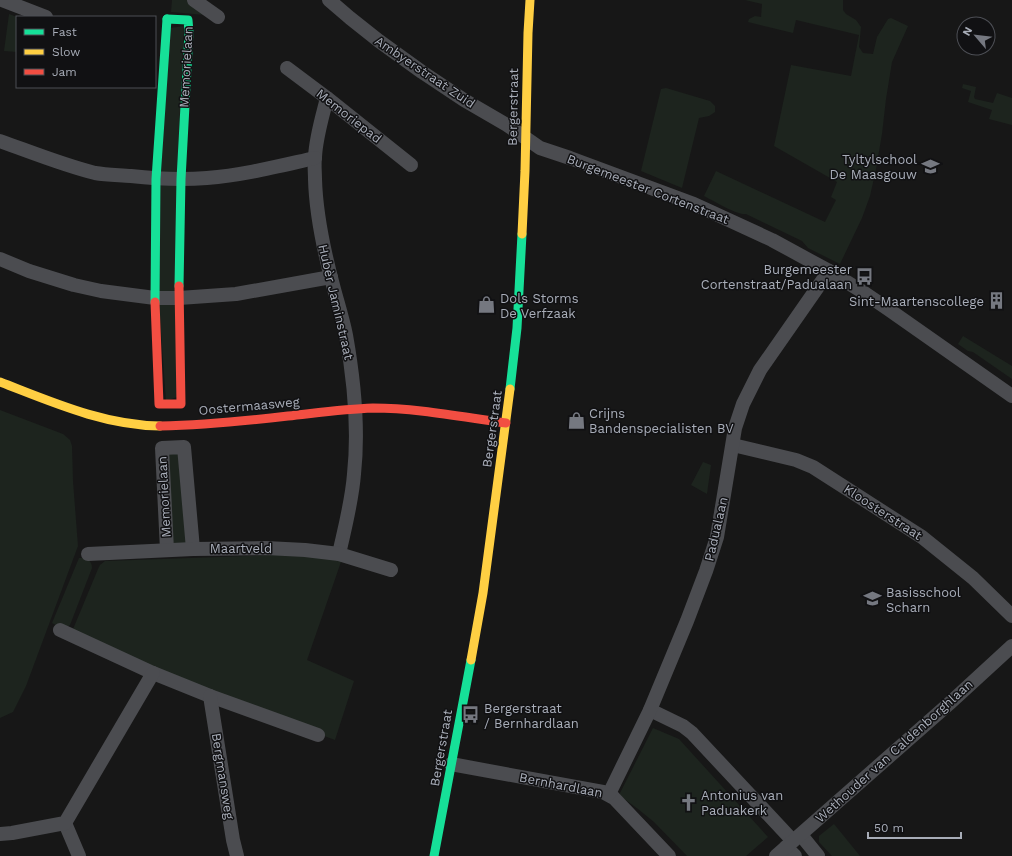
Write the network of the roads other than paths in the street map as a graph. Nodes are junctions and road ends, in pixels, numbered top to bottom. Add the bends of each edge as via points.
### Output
1 (2, 0) edge
2 (194, 0) edge
3 (329, 0) edge
4 (530, 0) edge
5 (43, 16) edge
6 (218, 17) dead end
7 (160, 41) edge
8 (287, 68) dead end
9 (327, 98) junction
10 (526, 139) junction
11 (0, 141) edge
12 (315, 158) junction
13 (411, 165) dead end
14 (156, 179) junction
15 (180, 179) junction
16 (0, 259) edge
17 (829, 271) junction
18 (331, 277) junction
19 (155, 298) junction
20 (179, 298) junction
21 (0, 382) edge
22 (1012, 396) edge
23 (355, 409) junction
24 (506, 423) junction
25 (733, 445) junction
26 (193, 549) junction
27 (167, 550) junction
28 (88, 554) dead end
29 (339, 554) junction
30 (391, 570) dead end
31 (1012, 616) edge
32 (60, 630) dead end
33 (1012, 646) edge
34 (153, 673) junction
35 (210, 696) junction
36 (650, 710) junction
37 (318, 735) dead end
38 (451, 764) junction
39 (609, 794) junction
40 (65, 822) junction
41 (0, 834) edge
42 (790, 847) edge
43 (79, 856) edge
44 (237, 856) edge
45 (434, 856) edge
46 (669, 856) edge
47 (818, 856) edge

1 - 5 street
2 - 6 street
3 - 10 street, Ambyerstraat Zuid via 422,72
4 - 10 street, Bergerstraat
7 - 14 street, Memorielaan
7 - 15 street, Memorielaan via 167,19 188,20
8 - 9 street, Memoriepad
9 - 12 street, Hubèr Jaminstraat
9 - 13 street, Memoriepad
10 - 17 street, Burgemeester Cortenstraat via 547,151 694,204 772,240
10 - 24 street, Bergerstraat via 518,328
11 - 14 street via 96,173
12 - 15 street via 233,175
12 - 18 street, Hubèr Jaminstraat via 318,216
14 - 15 street
14 - 19 street, Memorielaan
15 - 20 street, Memorielaan
16 - 19 street via 74,285
17 - 22 street, Burgemeester Cortenstraat
17 - 25 street, Padualaan via 760,370 739,415
18 - 20 street via 236,294
18 - 23 street, Hubèr Jaminstraat via 346,334
19 - 20 street
19 - 20 street, Memorielaan via 159,404 182,404
21 - 23 street, Oostermaasweg via 81,413 158,426 218,423
23 - 24 street, Oostermaasweg via 409,410
23 - 29 street, Hubèr Jaminstraat via 354,473
24 - 38 street, Bergerstraat via 482,593
25 - 31 street, Kloosterstraat via 796,460 813,467 922,537 973,578
25 - 36 street, Padualaan via 717,537 687,621
26 - 27 street, Maartveld
26 - 27 street, Memorielaan via 184,447 171,447 162,448
26 - 29 street, Maartveld via 266,548
27 - 28 street, Maartveld
29 - 30 street, Maartveld
32 - 34 street
33 - 42 street, Wethouder van Caldenborghlaan
34 - 35 street
34 - 40 street
35 - 37 street
35 - 44 street, Bergmansweg
36 - 39 street, Padualaan
36 - 42 street via 692,733
38 - 39 street, Bernhardlaan
38 - 45 street, Bergerstraat
39 - 46 street, Bernhardlaan
40 - 41 street
40 - 43 street
42 - 47 street

